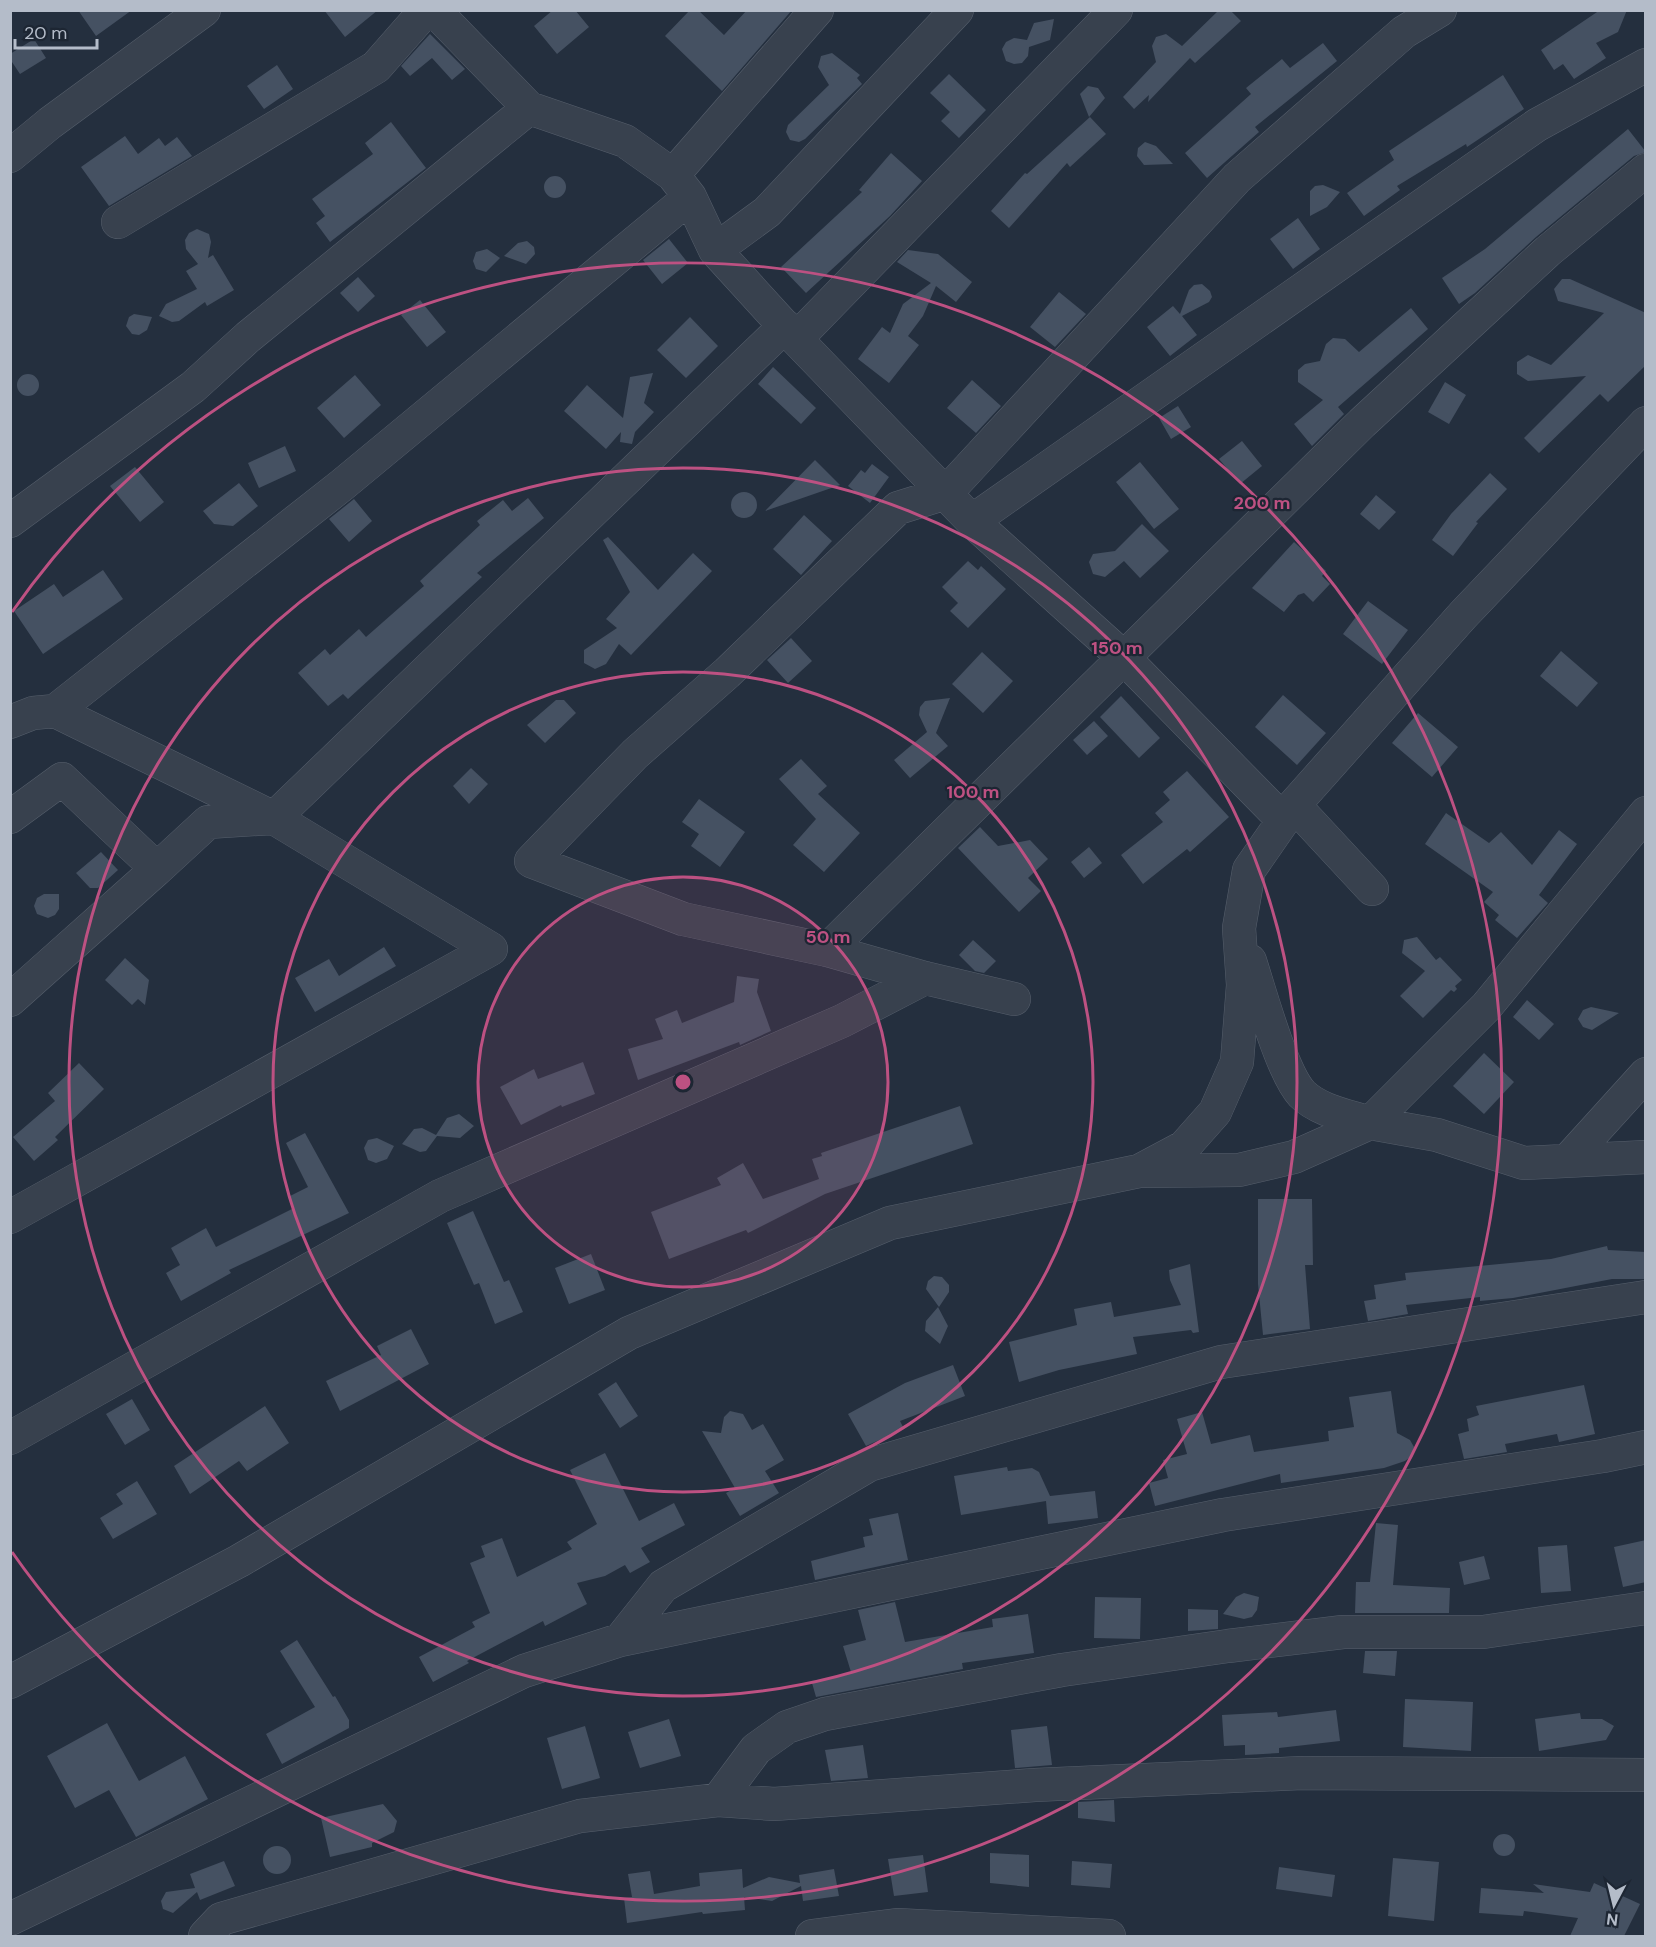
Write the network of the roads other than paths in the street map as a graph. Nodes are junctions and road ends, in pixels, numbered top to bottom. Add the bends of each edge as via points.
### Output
1 (204, 10) edge
2 (426, 10) edge
3 (434, 10) edge
4 (817, 10) edge
5 (957, 10) edge
6 (1116, 10) edge
7 (1440, 10) edge
8 (1646, 65) edge
9 (529, 108) junction
10 (10, 156) edge
11 (1646, 170) edge
12 (681, 186) junction
13 (118, 222) dead end
14 (716, 250) junction
15 (791, 332) junction
16 (1646, 423) edge
17 (946, 493) junction
18 (10, 521) edge
19 (972, 521) junction
20 (1123, 657) junction
21 (55, 711) junction
22 (10, 722) edge
23 (1289, 812) junction
24 (1646, 813) edge
25 (10, 817) edge
26 (274, 818) junction
27 (157, 869) junction
28 (1372, 889) dead end
29 (1239, 928) junction
30 (827, 950) junction
31 (925, 978) junction
32 (1014, 999) dead end
33 (10, 1000) edge
34 (1646, 1074) edge
35 (1370, 1123) junction
36 (1646, 1157) edge
37 (1568, 1160) junction
38 (1138, 1171) junction
39 (10, 1217) edge
40 (1646, 1297) edge
41 (10, 1438) edge
42 (1646, 1447) edge
43 (1646, 1608) edge
44 (620, 1640) junction
45 (10, 1682) edge
46 (1646, 1774) edge
47 (718, 1800) junction
48 (10, 1919) edge
49 (205, 1936) edge
50 (812, 1936) edge
51 (1109, 1936) edge

1 - 10 street
2 - 13 street via 376,67
3 - 9 street
4 - 12 street
5 - 14 street via 767,212
6 - 15 street
7 - 17 street via 1404,32 1237,178
8 - 19 street via 1537,125
9 - 12 street via 625,141
9 - 18 street via 192,387
11 - 20 street via 1548,251 1362,423
12 - 14 street
12 - 21 street via 342,485
14 - 15 street
15 - 17 street
15 - 26 street
16 - 23 street via 1463,615
17 - 19 street
17 - 30 street via 898,508 735,665 635,754 531,861 683,919
19 - 20 street
20 - 23 street
20 - 30 street
21 - 22 street via 33,713
21 - 26 street
23 - 28 street
23 - 29 street via 1249,870
24 - 35 street via 1486,1007
25 - 27 street via 62,779
26 - 27 street via 208,822
26 - 39 street via 491,949
27 - 33 street
29 - 35 street via 1283,1060 1302,1094 1329,1110
29 - 38 street via 1243,985 1237,1062 1215,1112 1184,1146
30 - 31 street
31 - 32 street
31 - 41 street via 842,1021 440,1196
34 - 37 street
35 - 37 street via 1437,1136 1524,1163
35 - 38 street via 1294,1157 1239,1170
36 - 37 street
38 - 45 street via 890,1223 629,1333 239,1562
40 - 44 street via 1221,1362 869,1465 663,1586
42 - 44 street via 1223,1515
43 - 47 street via 1483,1632 1343,1632 1228,1646 1062,1670 825,1714 788,1727 756,1749
44 - 48 street via 524,1671
46 - 47 street via 1302,1773 1035,1785 774,1804
47 - 49 street via 580,1816 221,1919
50 - 51 street via 897,1925

